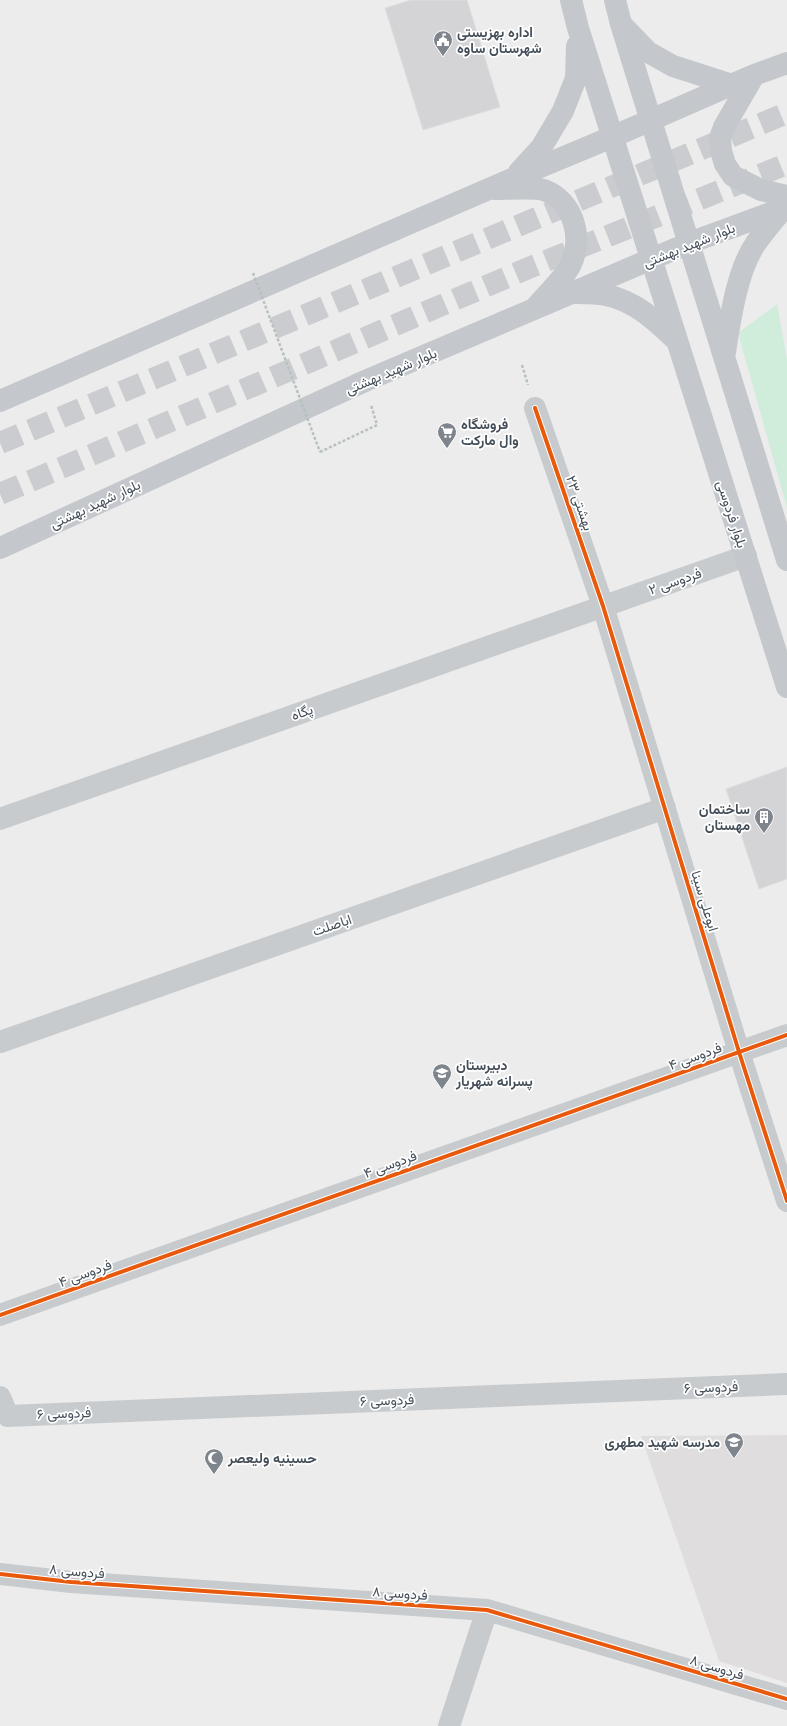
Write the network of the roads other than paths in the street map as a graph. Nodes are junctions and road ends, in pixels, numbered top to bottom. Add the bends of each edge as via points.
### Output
1 (571, 0) edge
2 (615, 0) edge
3 (621, 24) junction
4 (578, 28) junction
5 (787, 63) edge
6 (754, 75) junction
7 (732, 85) junction
8 (650, 120) junction
9 (612, 137) junction
10 (514, 178) junction
11 (491, 189) junction
12 (786, 204) edge
13 (689, 243) junction
14 (651, 260) junction
15 (574, 292) junction
16 (534, 310) junction
17 (677, 341) junction
18 (724, 357) junction
19 (0, 401) edge
20 (535, 408) dead end
21 (0, 548) edge
22 (746, 556) junction
23 (787, 560) edge
24 (603, 606) junction
25 (787, 687) edge
26 (665, 808) junction
27 (0, 819) edge
28 (787, 1035) edge
29 (0, 1042) edge
30 (739, 1052) junction
31 (787, 1201) edge
32 (0, 1315) edge
33 (787, 1384) edge
34 (0, 1397) edge
35 (0, 1574) edge
36 (487, 1610) junction
37 (787, 1699) edge
38 (449, 1726) edge

1 - 4 main road
2 - 3 main road
3 - 7 main road via 648,52 673,66
3 - 8 main road
4 - 9 main road, بلوار فردوسی
4 - 10 main road via 576,78 563,111 541,148
5 - 6 main road
6 - 7 main road
6 - 12 main road via 724,127 720,138 721,151 725,164 733,176
7 - 8 main road
8 - 9 main road
8 - 13 main road
9 - 10 main road
9 - 14 main road, بلوار فردوسی
10 - 11 main road
11 - 16 main road via 543,190 563,203 571,214 577,238 575,255 570,267
11 - 19 main road
12 - 13 main road, بلوار شهید بهشتی
12 - 18 main road via 755,244 744,269 732,307
13 - 14 main road, بلوار شهید بهشتی
13 - 18 main road
14 - 15 main road, بلوار شهید بهشتی
14 - 17 main road, بلوار فردوسی
15 - 16 main road, بلوار شهید بهشتی
15 - 17 main road via 606,295 632,304 655,320
16 - 21 main road, بلوار شهید بهشتی via 365,381
17 - 22 main road, بلوار فردوسی
18 - 23 main road
20 - 24 street, بهشتی ۲۳
22 - 24 street, فردوسی ۲
22 - 25 main road, بلوار فردوسی
24 - 26 street, ابوعلی سینا
24 - 27 street, پگاه
26 - 29 street, اباصلت
26 - 30 street, ابوعلی سینا
28 - 30 street, فردوسی ۴
30 - 31 street, ابوعلی سینا
30 - 32 street, فردوسی ۴
33 - 34 street, فردوسی ۶ via 8,1416
35 - 36 street, فردوسی ۸ via 71,1582
36 - 37 street, فردوسی ۸
36 - 38 street

